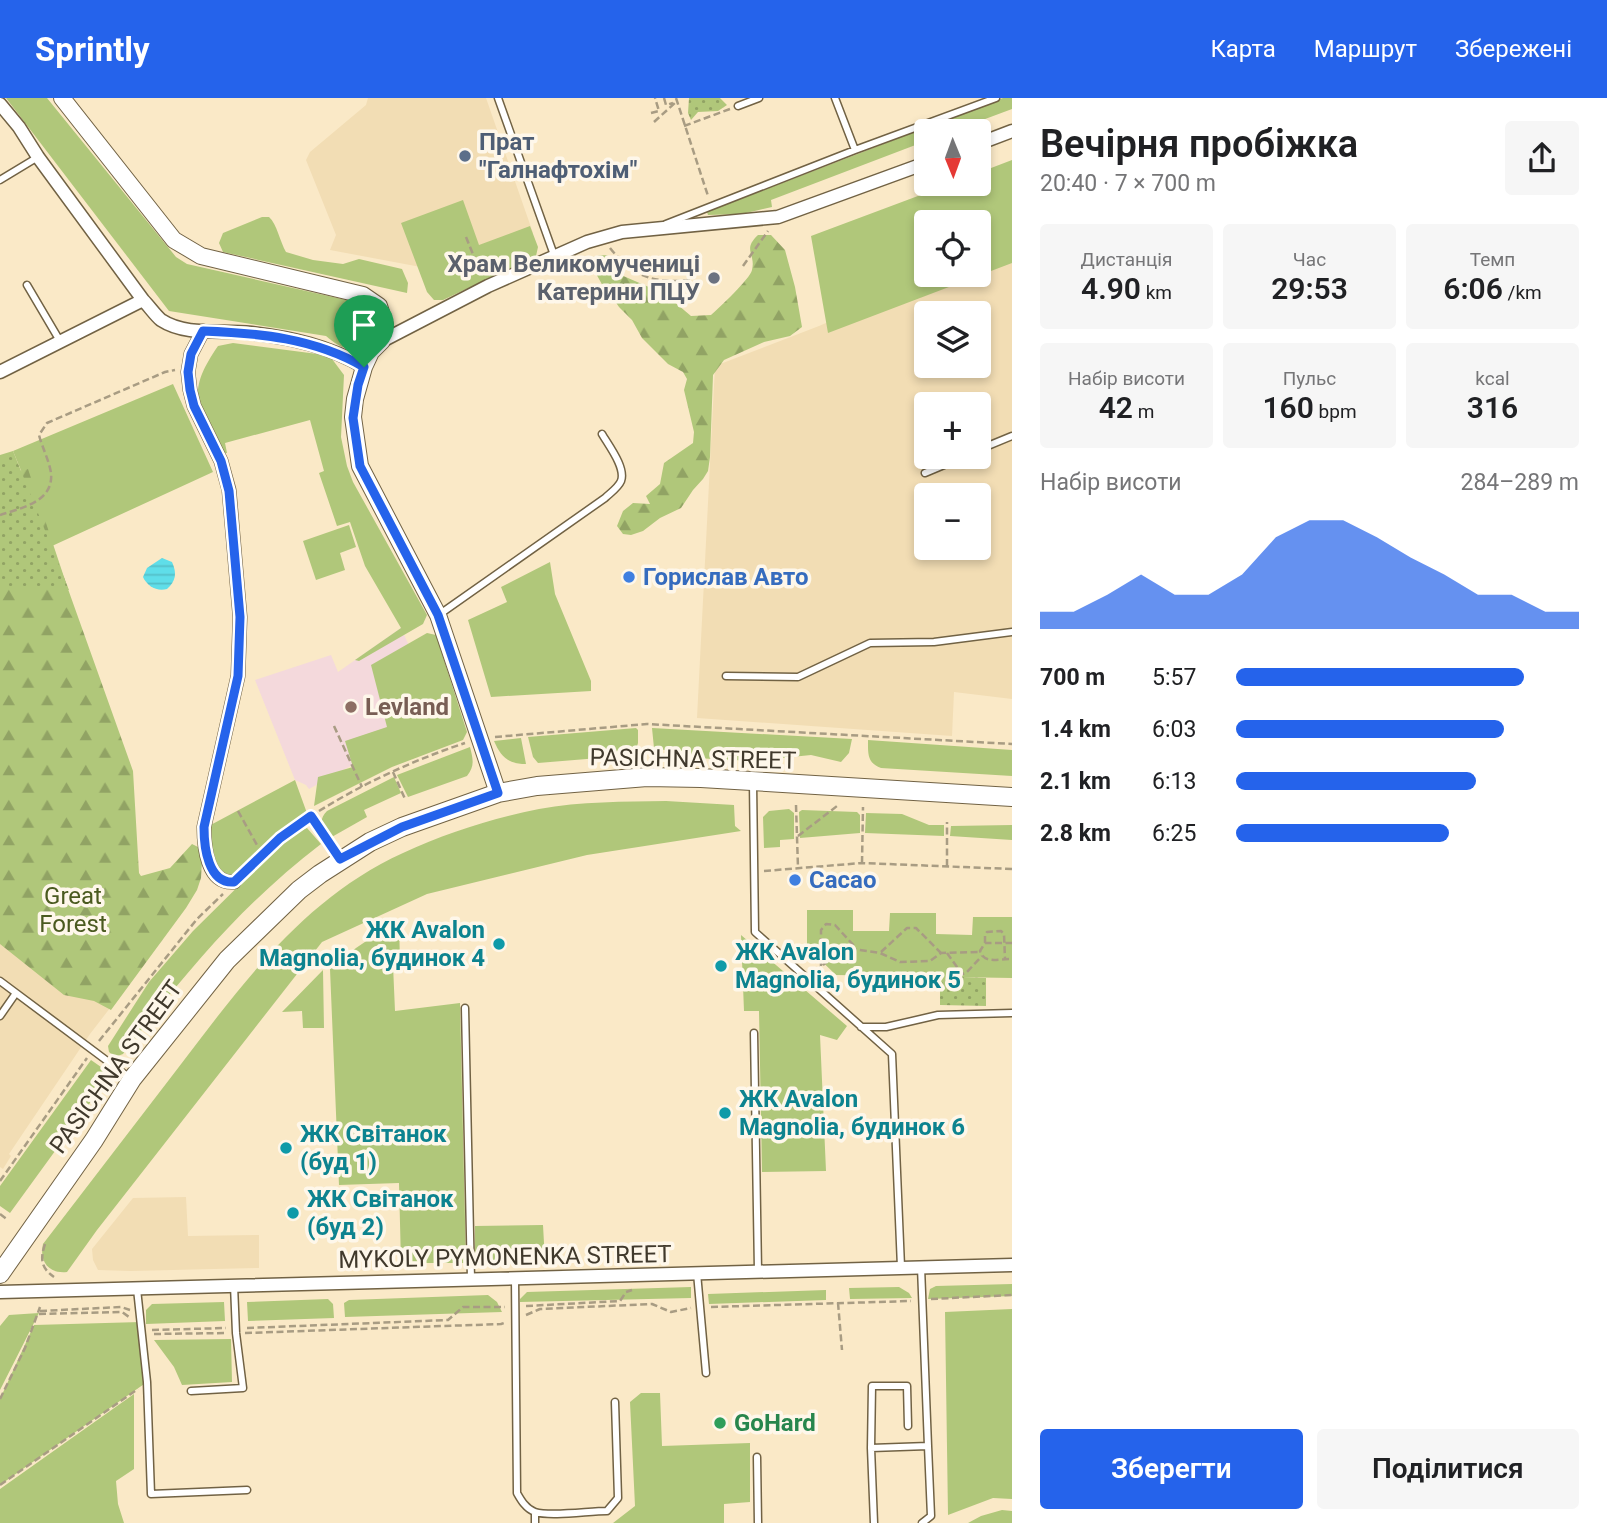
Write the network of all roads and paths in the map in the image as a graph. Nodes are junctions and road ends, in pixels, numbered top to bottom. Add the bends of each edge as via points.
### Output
1 (62, 98) edge
2 (498, 98) edge
3 (655, 98) edge
4 (664, 98) edge
5 (759, 98) edge
6 (835, 98) edge
7 (996, 98) edge
8 (676, 100) edge
9 (0, 104) edge
10 (738, 106) joint
11 (652, 113) dead end
12 (654, 122) dead end
13 (684, 126) junction
14 (1012, 131) edge
15 (991, 139) edge
16 (855, 150) junction
17 (38, 157) junction
18 (914, 167) edge
19 (0, 180) edge
20 (708, 196) dead end
21 (778, 217) junction
22 (657, 227) junction
23 (466, 237) dead end
24 (601, 238) junction
25 (554, 255) junction
26 (743, 266) dead end
27 (479, 269) dead end
28 (691, 281) dead end
29 (27, 285) dead end
30 (143, 300) junction
31 (203, 331) junction
32 (382, 341) junction
33 (61, 342) junction
34 (364, 367) junction
35 (0, 372) edge
36 (188, 372) junction
37 (602, 434) dead end
38 (1012, 436) edge
39 (991, 445) edge
40 (934, 469) edge
41 (925, 473) dead end
42 (0, 515) edge
43 (438, 615) junction
44 (1012, 632) edge
45 (726, 676) dead end
46 (334, 726) dead end
47 (481, 738) junction
48 (1012, 744) edge
49 (393, 772) junction
50 (753, 781) junction
51 (362, 786) junction
52 (498, 793) junction
53 (1012, 797) edge
54 (405, 799) dead end
55 (796, 805) dead end
56 (837, 806) dead end
57 (863, 807) dead end
58 (237, 811) dead end
59 (311, 816) junction
60 (947, 822) dead end
61 (797, 837) junction
62 (263, 855) junction
63 (340, 859) junction
64 (862, 863) junction
65 (947, 866) junction
66 (798, 868) junction
67 (1012, 869) edge
68 (754, 872) junction
69 (234, 882) junction
70 (985, 943) junction
71 (1004, 943) junction
72 (1012, 943) edge
73 (857, 949) junction
74 (880, 953) junction
75 (941, 953) junction
76 (947, 953) junction
77 (981, 954) junction
78 (0, 981) edge
79 (16, 993) junction
80 (465, 1008) dead end
81 (1012, 1013) edge
82 (0, 1016) edge
83 (861, 1027) junction
84 (754, 1033) dead end
85 (93, 1050) junction
86 (132, 1079) junction
87 (0, 1181) edge
88 (0, 1214) edge
89 (8, 1220) dead end
90 (45, 1244) dead end
91 (3, 1264) edge
92 (1012, 1265) edge
93 (921, 1267) junction
94 (901, 1268) junction
95 (758, 1271) junction
96 (697, 1273) junction
97 (54, 1277) dead end
98 (515, 1278) junction
99 (471, 1279) junction
100 (234, 1285) junction
101 (137, 1289) junction
102 (643, 1289) dead end
103 (0, 1292) edge
104 (1012, 1295) edge
105 (922, 1300) junction
106 (838, 1303) junction
107 (522, 1306) dead end
108 (506, 1307) dead end
109 (699, 1307) junction
110 (40, 1311) junction
111 (515, 1320) junction
112 (138, 1324) junction
113 (236, 1331) junction
114 (147, 1334) dead end
115 (842, 1350) dead end
116 (706, 1373) dead end
117 (147, 1382) junction
118 (191, 1391) dead end
119 (0, 1399) edge
120 (615, 1402) dead end
121 (908, 1426) dead end
122 (928, 1446) junction
123 (872, 1448) junction
124 (757, 1457) dead end
125 (0, 1485) edge
126 (247, 1490) dead end
127 (535, 1512) junction
128 (535, 1523) edge
129 (758, 1523) edge
130 (874, 1523) edge
131 (922, 1523) edge

1 - 32 street via 174,240 201,256 363,296 379,306 384,316
2 - 25 lane
3 - 11 path via 659,111
4 - 8 path via 666,105
5 - 10 lane
6 - 16 lane
7 - 16 lane
8 - 12 path
8 - 13 path
9 - 17 street
10 - 13 path
13 - 20 path
14 - 15 street
16 - 22 lane
17 - 19 lane
17 - 30 street
18 - 21 street
21 - 22 street
21 - 26 path
22 - 24 street
23 - 27 path
24 - 25 street
24 - 28 path via 623,265 646,277 668,283
25 - 32 street
29 - 33 lane
30 - 31 street via 161,320
30 - 33 street
31 - 34 street via 314,344
31 - 36 street
32 - 34 street
33 - 35 street
34 - 43 street via 353,418 360,466
36 - 42 path via 165,372 47,423 39,435 51,472 49,485 36,503
36 - 69 street via 194,406 221,461 229,491 240,617 238,676 204,839 216,875
37 - 43 lane via 620,468 620,484
38 - 39 lane
40 - 41 lane
43 - 47 street
44 - 45 lane via 934,642 870,643 799,677
46 - 51 path
47 - 48 path via 647,724
47 - 49 path
47 - 52 street
49 - 51 path
49 - 54 path
50 - 52 main road, PASICHNA STREET via 647,777
50 - 53 main road, PASICHNA STREET
50 - 68 lane
51 - 59 path
52 - 63 main road, PASICHNA STREET via 402,827
55 - 61 path
56 - 61 path
57 - 64 path
58 - 62 path
59 - 62 lane
59 - 63 lane
60 - 65 path
61 - 66 path
62 - 69 lane
63 - 86 main road, PASICHNA STREET via 299,890 227,960
64 - 65 path
64 - 66 path
65 - 67 path
66 - 68 path
68 - 83 lane via 755,932
69 - 85 path via 197,919
70 - 71 path
70 - 71 path via 988,932 1001,931
70 - 77 path
71 - 72 path
71 - 77 path via 1007,959 987,960
73 - 73 path via 835,925 822,926 821,966 837,953
73 - 74 path
74 - 75 path via 900,962 930,961
74 - 75 path via 907,928 916,928
75 - 76 path
76 - 77 path
76 - 77 path via 962,974
78 - 79 lane
79 - 82 lane
79 - 85 lane
80 - 99 lane
81 - 83 lane via 938,1014 886,1027
83 - 94 lane via 892,1054
84 - 95 lane
85 - 86 lane
85 - 87 path
86 - 91 main road, PASICHNA STREET via 94,1140
88 - 89 path
90 - 97 path via 41,1262
92 - 93 street, MYKOLY PYMONENKA STREET
93 - 94 street, MYKOLY PYMONENKA STREET
93 - 105 lane
94 - 95 street, MYKOLY PYMONENKA STREET
95 - 96 street, MYKOLY PYMONENKA STREET
96 - 98 street, MYKOLY PYMONENKA STREET
96 - 109 lane
98 - 99 street, MYKOLY PYMONENKA STREET
98 - 111 lane
99 - 100 street, MYKOLY PYMONENKA STREET
100 - 101 street, MYKOLY PYMONENKA STREET
100 - 113 lane
101 - 103 street, MYKOLY PYMONENKA STREET
101 - 112 lane
102 - 107 path via 629,1290 620,1301
104 - 105 path
105 - 106 path
105 - 122 lane
106 - 109 path
106 - 115 path
108 - 113 path via 463,1307 447,1320
109 - 111 path via 671,1312 652,1304 540,1309
109 - 116 lane
110 - 112 path via 122,1312
110 - 112 path via 121,1307 134,1314
110 - 119 path
111 - 113 path
111 - 127 lane via 517,1493
112 - 113 path via 148,1330
112 - 117 lane
113 - 114 path
113 - 118 lane via 243,1388
117 - 125 path
117 - 126 lane via 151,1494
120 - 127 lane via 618,1498 607,1511
121 - 123 lane via 907,1386 872,1386
122 - 123 lane
122 - 131 lane via 931,1516
123 - 130 lane
124 - 129 lane
127 - 128 lane

